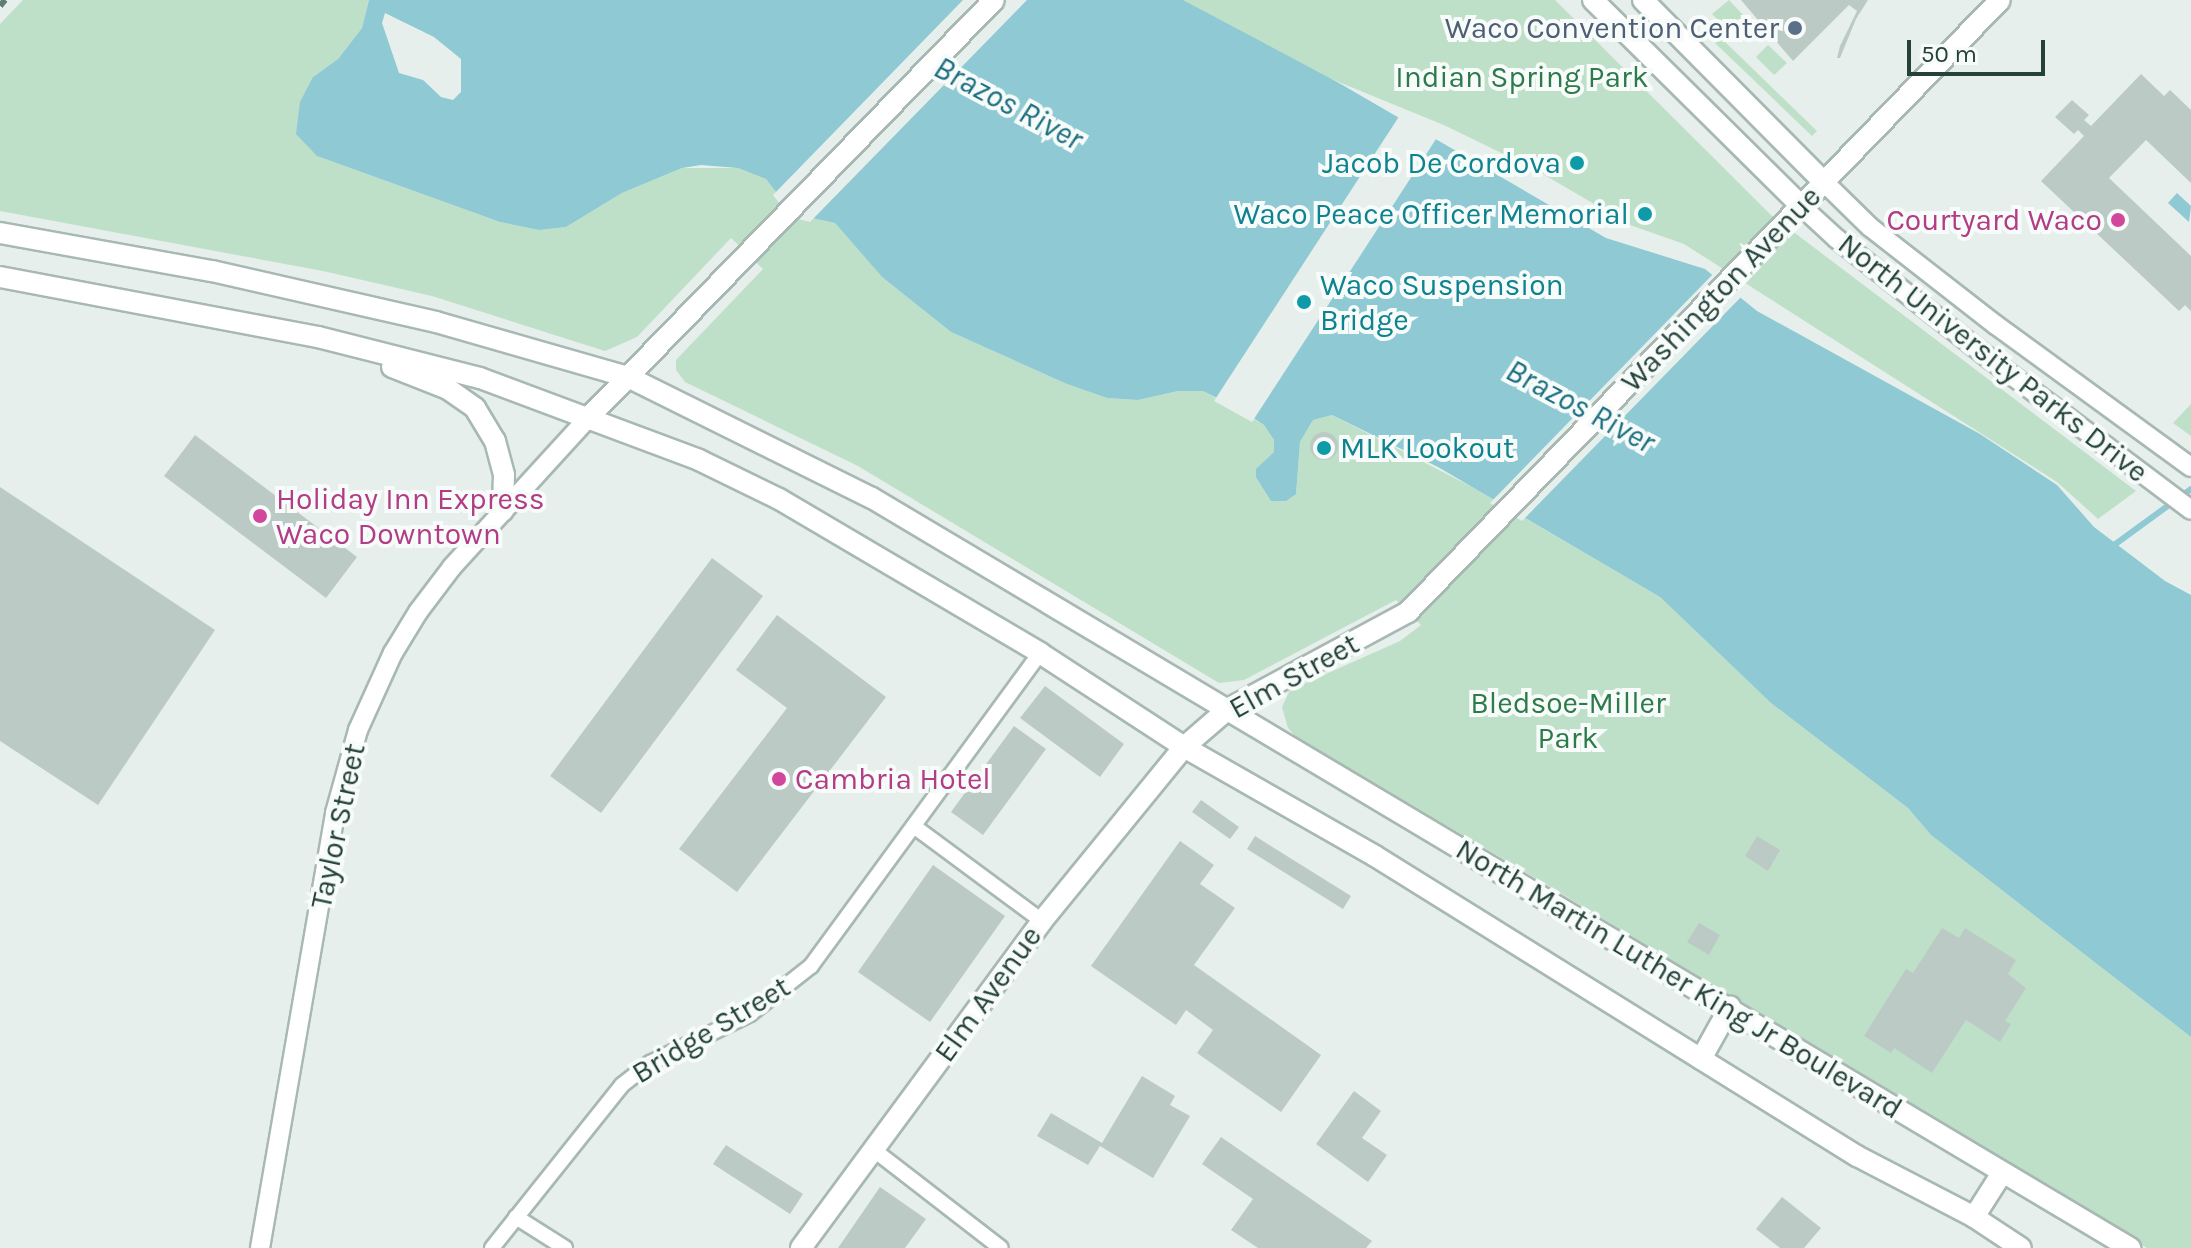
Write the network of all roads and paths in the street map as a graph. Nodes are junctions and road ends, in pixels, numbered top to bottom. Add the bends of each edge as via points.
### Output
1 (994, 0) edge
2 (1593, 0) edge
3 (1643, 0) edge
4 (2000, 0) edge
5 (1824, 182) junction
6 (1800, 205) junction
7 (0, 233) edge
8 (0, 277) edge
9 (318, 337) junction
10 (628, 377) junction
11 (589, 417) junction
12 (2191, 467) edge
13 (2191, 510) edge
14 (503, 511) junction
15 (1408, 612) joint
16 (1040, 653) junction
17 (1228, 709) junction
18 (1184, 747) junction
19 (915, 827) junction
20 (1042, 921) junction
21 (1730, 1007) junction
22 (1701, 1059) junction
23 (874, 1150) junction
24 (2002, 1173) junction
25 (516, 1217) junction
26 (1974, 1217) junction
27 (260, 1248) edge
28 (492, 1248) edge
29 (565, 1248) edge
30 (801, 1248) edge
31 (1001, 1248) edge
32 (2021, 1248) edge
33 (2130, 1248) edge

1 - 10 main road, Taylor Street
2 - 6 main road, North University Parks Drive
3 - 5 main road, North University Parks Drive
4 - 5 main road, Washington Avenue
5 - 6 main road, Washington Avenue
5 - 12 street, North University Parks Drive via 1870,227
6 - 13 street, North University Parks Drive via 1837,239
6 - 15 main road, Washington Avenue
7 - 10 main road, North Martin Luther King Jr Boulevard via 212,271 436,322
8 - 9 main road
9 - 11 main road, North Martin Luther King Jr Boulevard via 480,378
9 - 14 main road via 448,389 475,408 495,441 504,475
10 - 11 main road, Taylor Street
10 - 17 main road, North Martin Luther King Jr Boulevard via 872,498
11 - 14 street, Taylor Street
11 - 16 main road, North Martin Luther King Jr Boulevard via 699,460 779,499
14 - 27 street, Taylor Street via 418,612 358,730 335,813
15 - 17 main road, Elm Street
16 - 18 main road, North Martin Luther King Jr Boulevard
16 - 19 street, Bridge Street
17 - 18 main road, Elm Street
17 - 21 main road, North Martin Luther King Jr Boulevard
18 - 20 main road, Elm Avenue
18 - 22 main road, North Martin Luther King Jr Boulevard via 1375,856
19 - 20 street
19 - 25 street, Bridge Street via 811,966 750,1014 650,1063 622,1085
20 - 23 main road, Elm Avenue
21 - 22 main road
21 - 24 main road, North Martin Luther King Jr Boulevard
22 - 26 main road, North Martin Luther King Jr Boulevard via 1857,1156
23 - 30 main road, Elm Avenue
23 - 31 street
24 - 26 main road
24 - 33 main road, North Martin Luther King Jr Boulevard
25 - 28 street, Bridge Street
25 - 29 street
26 - 32 main road, North Martin Luther King Jr Boulevard

